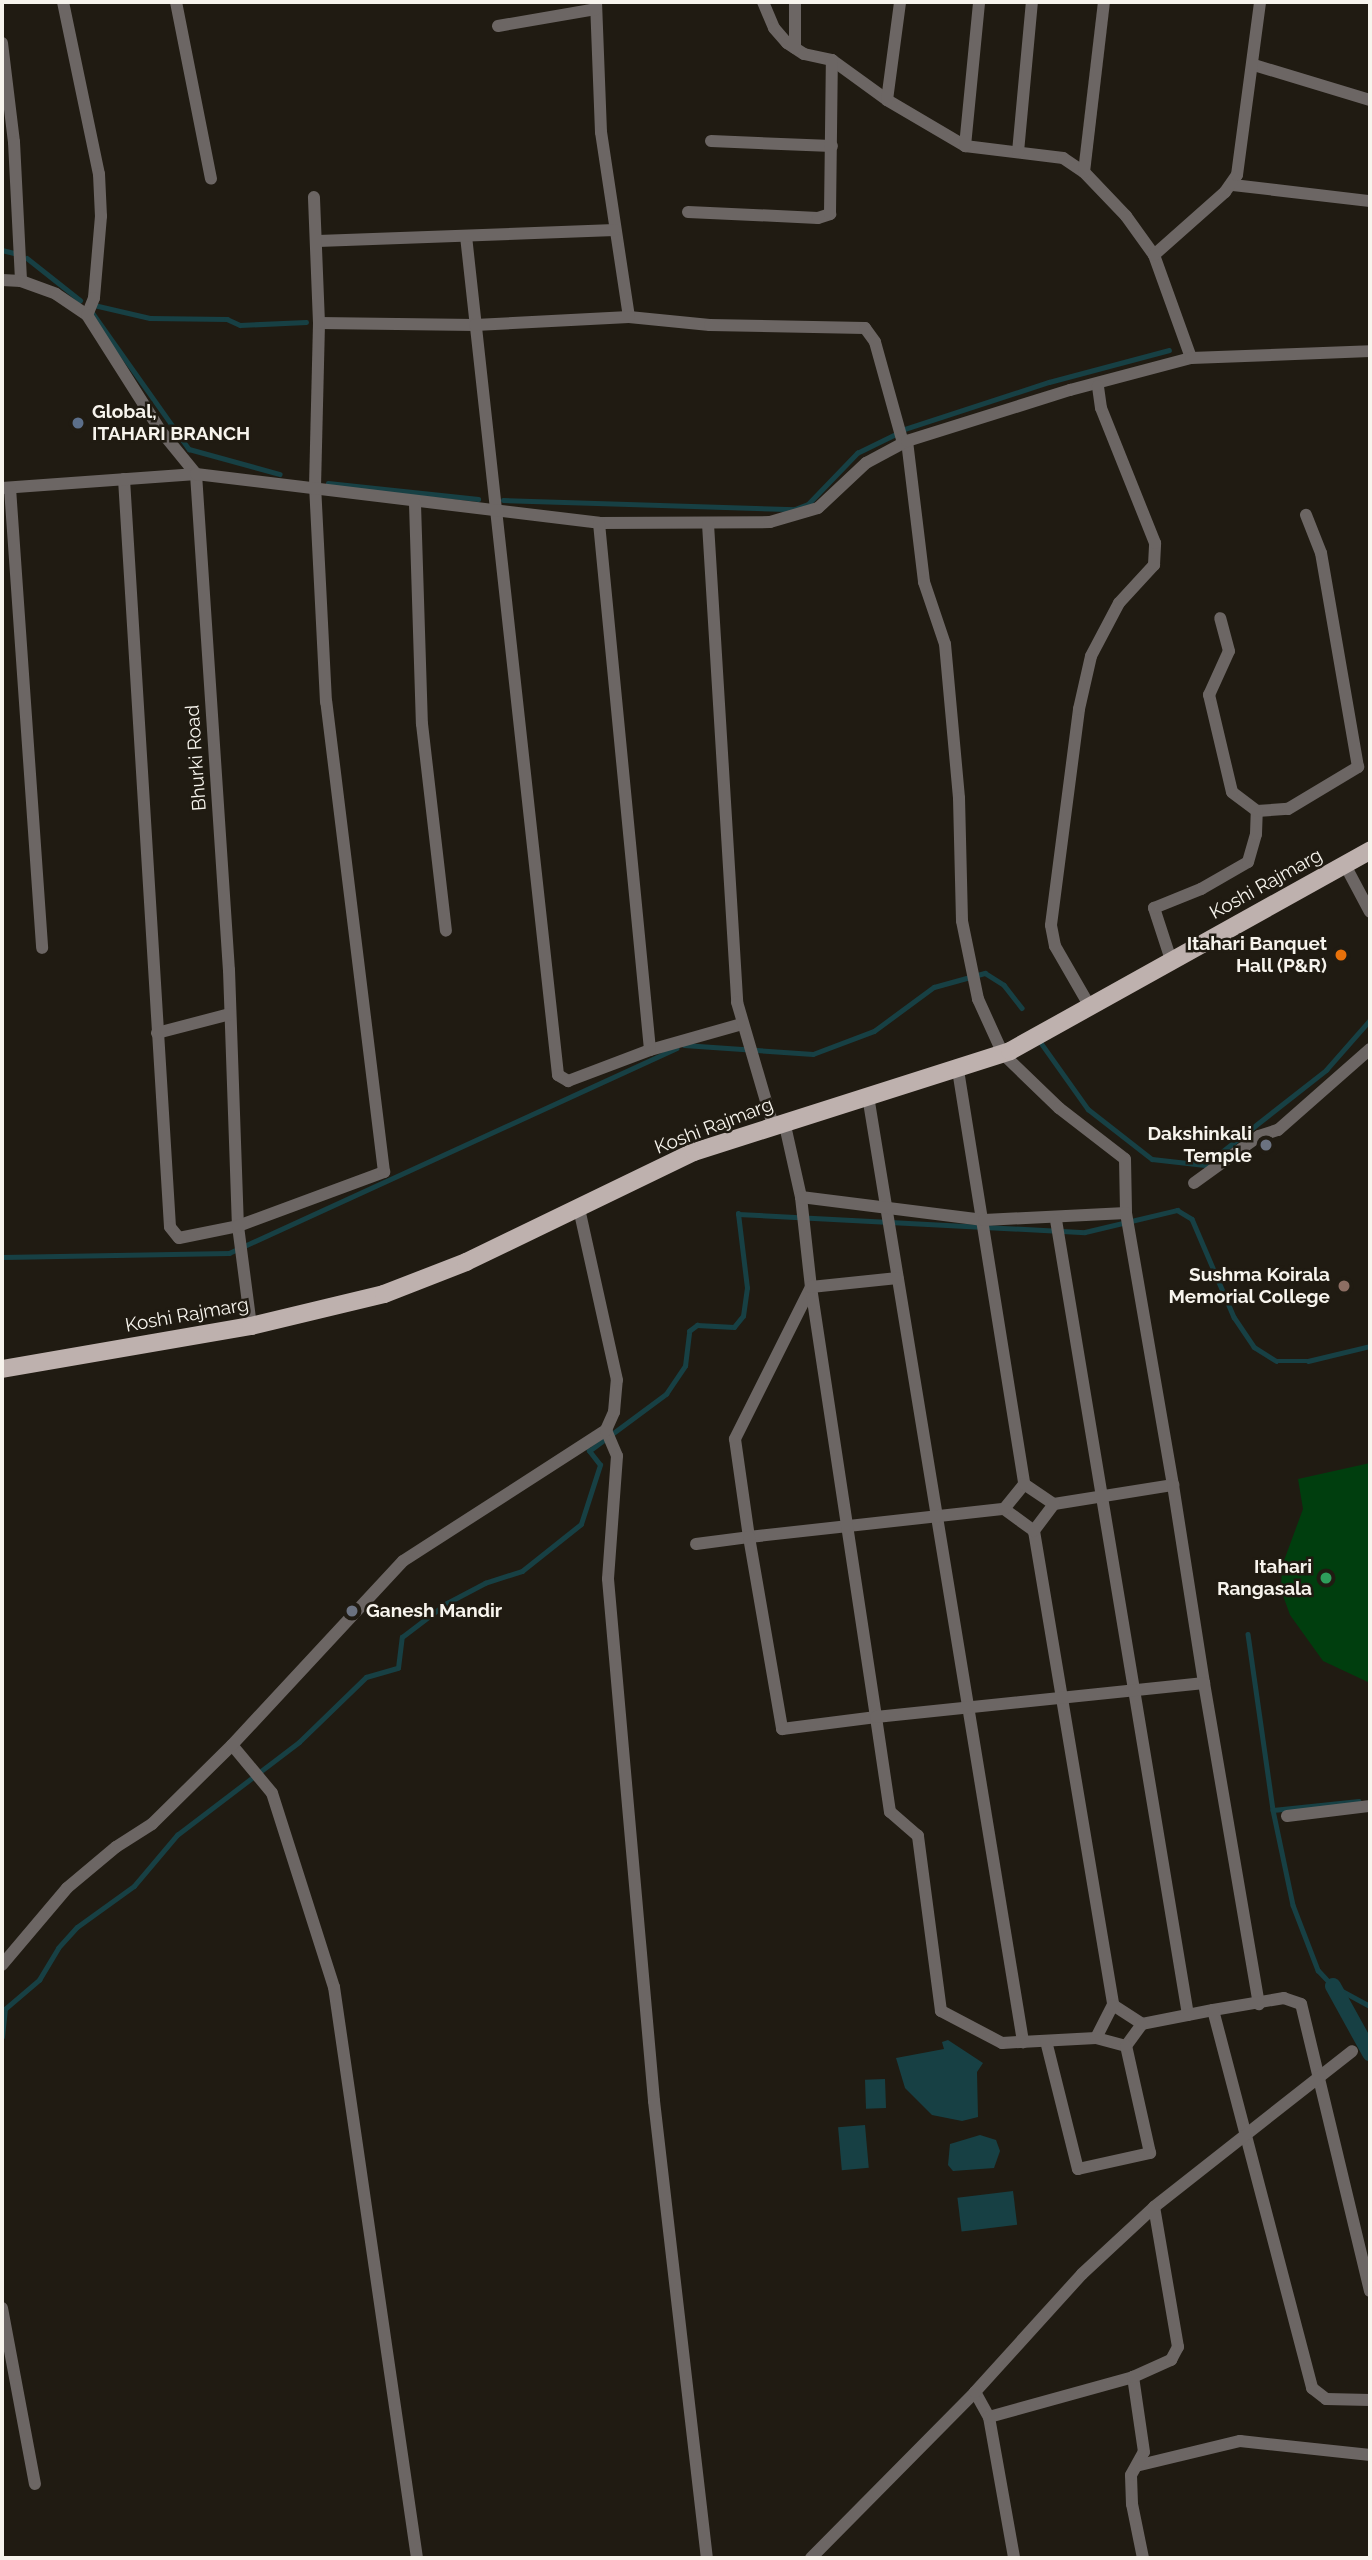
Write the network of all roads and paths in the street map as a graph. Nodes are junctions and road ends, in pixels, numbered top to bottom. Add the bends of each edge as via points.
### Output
1 (63, 2) edge
2 (176, 2) edge
3 (763, 2) edge
4 (795, 2) edge
5 (900, 2) edge
6 (979, 2) edge
7 (1032, 2) edge
8 (1104, 2) edge
9 (1260, 2) edge
10 (596, 5) edge
11 (498, 26) dead end
12 (2, 43) edge
13 (795, 48) junction
14 (832, 60) junction
15 (1254, 65) junction
16 (887, 100) junction
17 (1370, 100) edge
18 (710, 141) dead end
19 (832, 146) junction
20 (965, 146) junction
21 (1018, 152) junction
22 (1084, 172) junction
23 (211, 179) dead end
24 (1233, 185) junction
25 (314, 198) dead end
26 (1370, 201) edge
27 (688, 212) dead end
28 (614, 230) junction
29 (466, 236) junction
30 (318, 241) junction
31 (1154, 254) junction
32 (2, 280) edge
33 (21, 281) junction
34 (87, 315) junction
35 (629, 317) junction
36 (319, 323) junction
37 (475, 325) junction
38 (1370, 351) edge
39 (1191, 358) junction
40 (1098, 386) junction
41 (905, 442) junction
42 (196, 474) junction
43 (124, 479) junction
44 (315, 487) junction
45 (6, 488) edge
46 (415, 504) junction
47 (496, 512) junction
48 (1306, 515) dead end
49 (599, 523) junction
50 (708, 524) junction
51 (1220, 618) dead end
52 (1257, 811) junction
53 (1370, 851) edge
54 (1345, 865) junction
55 (1370, 912) edge
56 (446, 931) dead end
57 (42, 948) dead end
58 (1171, 960) junction
59 (1089, 1005) junction
60 (230, 1014) junction
61 (743, 1028) junction
62 (157, 1033) junction
63 (1370, 1049) edge
64 (650, 1050) junction
65 (1006, 1052) junction
66 (958, 1070) junction
67 (867, 1096) junction
68 (778, 1123) junction
69 (1194, 1183) dead end
70 (802, 1203) junction
71 (579, 1208) junction
72 (888, 1210) junction
73 (1127, 1218) junction
74 (1057, 1225) junction
75 (986, 1226) junction
76 (238, 1231) junction
77 (898, 1278) junction
78 (811, 1287) junction
79 (251, 1326) junction
80 (2, 1369) edge
81 (608, 1436) junction
82 (1024, 1484) junction
83 (1173, 1485) junction
84 (1103, 1497) junction
85 (1054, 1504) junction
86 (1004, 1509) junction
87 (937, 1517) junction
88 (847, 1526) junction
89 (1034, 1531) junction
90 (749, 1537) junction
91 (696, 1544) dead end
92 (1204, 1683) junction
93 (1134, 1691) junction
94 (1060, 1698) junction
95 (968, 1708) junction
96 (876, 1717) junction
97 (232, 1745) junction
98 (1370, 1806) edge
99 (1287, 1816) dead end
100 (2, 1965) edge
101 (1259, 2004) junction
102 (1113, 2005) junction
103 (1213, 2010) junction
104 (1188, 2015) junction
105 (1142, 2024) junction
106 (1096, 2038) junction
107 (1046, 2041) junction
108 (1023, 2042) junction
109 (1126, 2046) junction
110 (1352, 2051) dead end
111 (1319, 2076) junction
112 (1245, 2135) junction
113 (1154, 2207) junction
114 (1370, 2291) edge
115 (2, 2308) edge
116 (1133, 2377) junction
117 (975, 2392) junction
118 (1370, 2400) edge
119 (989, 2417) junction
120 (1370, 2455) edge
121 (1140, 2465) junction
122 (35, 2484) dead end
123 (417, 2558) edge
124 (707, 2558) edge
125 (811, 2558) edge
126 (1014, 2558) edge
127 (1143, 2558) edge

1 - 34 street via 99,174 101,216 94,298
2 - 23 street
3 - 13 street via 774,28
4 - 13 street
5 - 16 street
6 - 20 street
7 - 21 street
8 - 22 street
9 - 15 street
10 - 11 street
10 - 28 street via 601,132
12 - 33 street via 14,142
13 - 14 street
14 - 16 street
14 - 19 street
15 - 17 street
15 - 24 street
16 - 20 street
18 - 19 street
19 - 27 street via 831,210 827,216
20 - 21 street
21 - 22 street via 1063,158
22 - 31 street
24 - 26 street
24 - 31 street
25 - 30 street
28 - 29 street
28 - 35 street
29 - 30 street
29 - 37 street
30 - 36 street
31 - 39 street
32 - 33 street
33 - 34 street via 57,294
34 - 42 street via 160,430
35 - 37 street
35 - 41 street via 710,325 865,328 875,342
36 - 37 street
36 - 44 street
37 - 47 street
38 - 39 street
39 - 40 street
40 - 41 street via 1070,390
40 - 59 street via 1105,420 1155,543 1154,565 1119,603 1091,656 1079,709 1051,925 1055,946
41 - 50 street via 866,463 818,508 796,518
41 - 65 street via 924,582 945,644 959,798 966,955 978,999
42 - 43 street
42 - 44 street
42 - 60 street, Bhurki Road
43 - 45 street
43 - 62 street
44 - 46 street
44 - 76 street via 326,702 384,1172
45 - 57 street
46 - 47 street
46 - 56 street via 422,724
47 - 49 street
47 - 64 street via 558,1075 568,1081
48 - 52 street via 1321,554 1358,767 1288,809
49 - 50 street
49 - 64 street
50 - 61 street
51 - 52 street via 1229,652 1209,695 1232,792
52 - 58 street via 1248,863 1152,912
53 - 54 main road, Koshi Rajmarg
54 - 55 street
54 - 58 main road, Koshi Rajmarg
58 - 59 main road, Koshi Rajmarg
59 - 65 main road, Koshi Rajmarg
60 - 62 street
60 - 76 street, Bhurki Road
61 - 64 street
61 - 68 street
62 - 76 street via 173,1235
63 - 69 street via 1278,1130 1259,1136
65 - 66 main road, Koshi Rajmarg
65 - 73 street via 1059,1108 1125,1159
66 - 67 main road, Koshi Rajmarg
66 - 75 street
67 - 68 main road, Koshi Rajmarg
67 - 72 street
68 - 70 street
68 - 71 main road, Koshi Rajmarg via 694,1152
70 - 72 street
70 - 78 street
71 - 79 main road, Koshi Rajmarg via 466,1262 384,1294
71 - 81 street via 617,1380
72 - 75 street
72 - 77 street
73 - 74 street
73 - 83 street
74 - 75 street
74 - 84 street
75 - 82 street
76 - 79 street, Bhurki Road
77 - 78 street
77 - 87 street
78 - 88 street
78 - 90 street via 735,1439
79 - 80 main road, Koshi Rajmarg
81 - 97 street via 403,1561
81 - 124 street via 618,1470 610,1522 610,1591 654,2101 689,2438
82 - 85 street
82 - 86 street
83 - 84 street
83 - 92 street
84 - 85 street
84 - 93 street
85 - 89 street
86 - 87 street
86 - 89 street
87 - 88 street
87 - 95 street
88 - 90 street
88 - 96 street
89 - 94 street
90 - 91 street
90 - 96 street via 782,1729
92 - 93 street
92 - 101 street
93 - 94 street
93 - 104 street
94 - 95 street
94 - 102 street
95 - 96 street
95 - 108 street
96 - 108 street via 890,1812 918,1836 942,2011 1002,2043
97 - 100 street via 152,1824 67,1888
97 - 123 street via 264,1780 291,1847 334,1987
98 - 99 street
101 - 103 street
101 - 111 street via 1284,1998 1301,2004
102 - 105 street
102 - 106 street
103 - 104 street
103 - 112 street
104 - 105 street
105 - 109 street
106 - 107 street
106 - 109 street
107 - 108 street
107 - 109 street via 1078,2169 1150,2153
110 - 111 street
111 - 112 street
111 - 114 street
112 - 113 street
112 - 118 street via 1312,2388 1326,2399
113 - 116 street via 1178,2347 1171,2360
113 - 117 street via 1082,2274
115 - 122 street
116 - 119 street
116 - 121 street via 1144,2452
117 - 119 street
117 - 125 street
119 - 126 street
120 - 121 street via 1240,2441
121 - 127 street via 1131,2475

